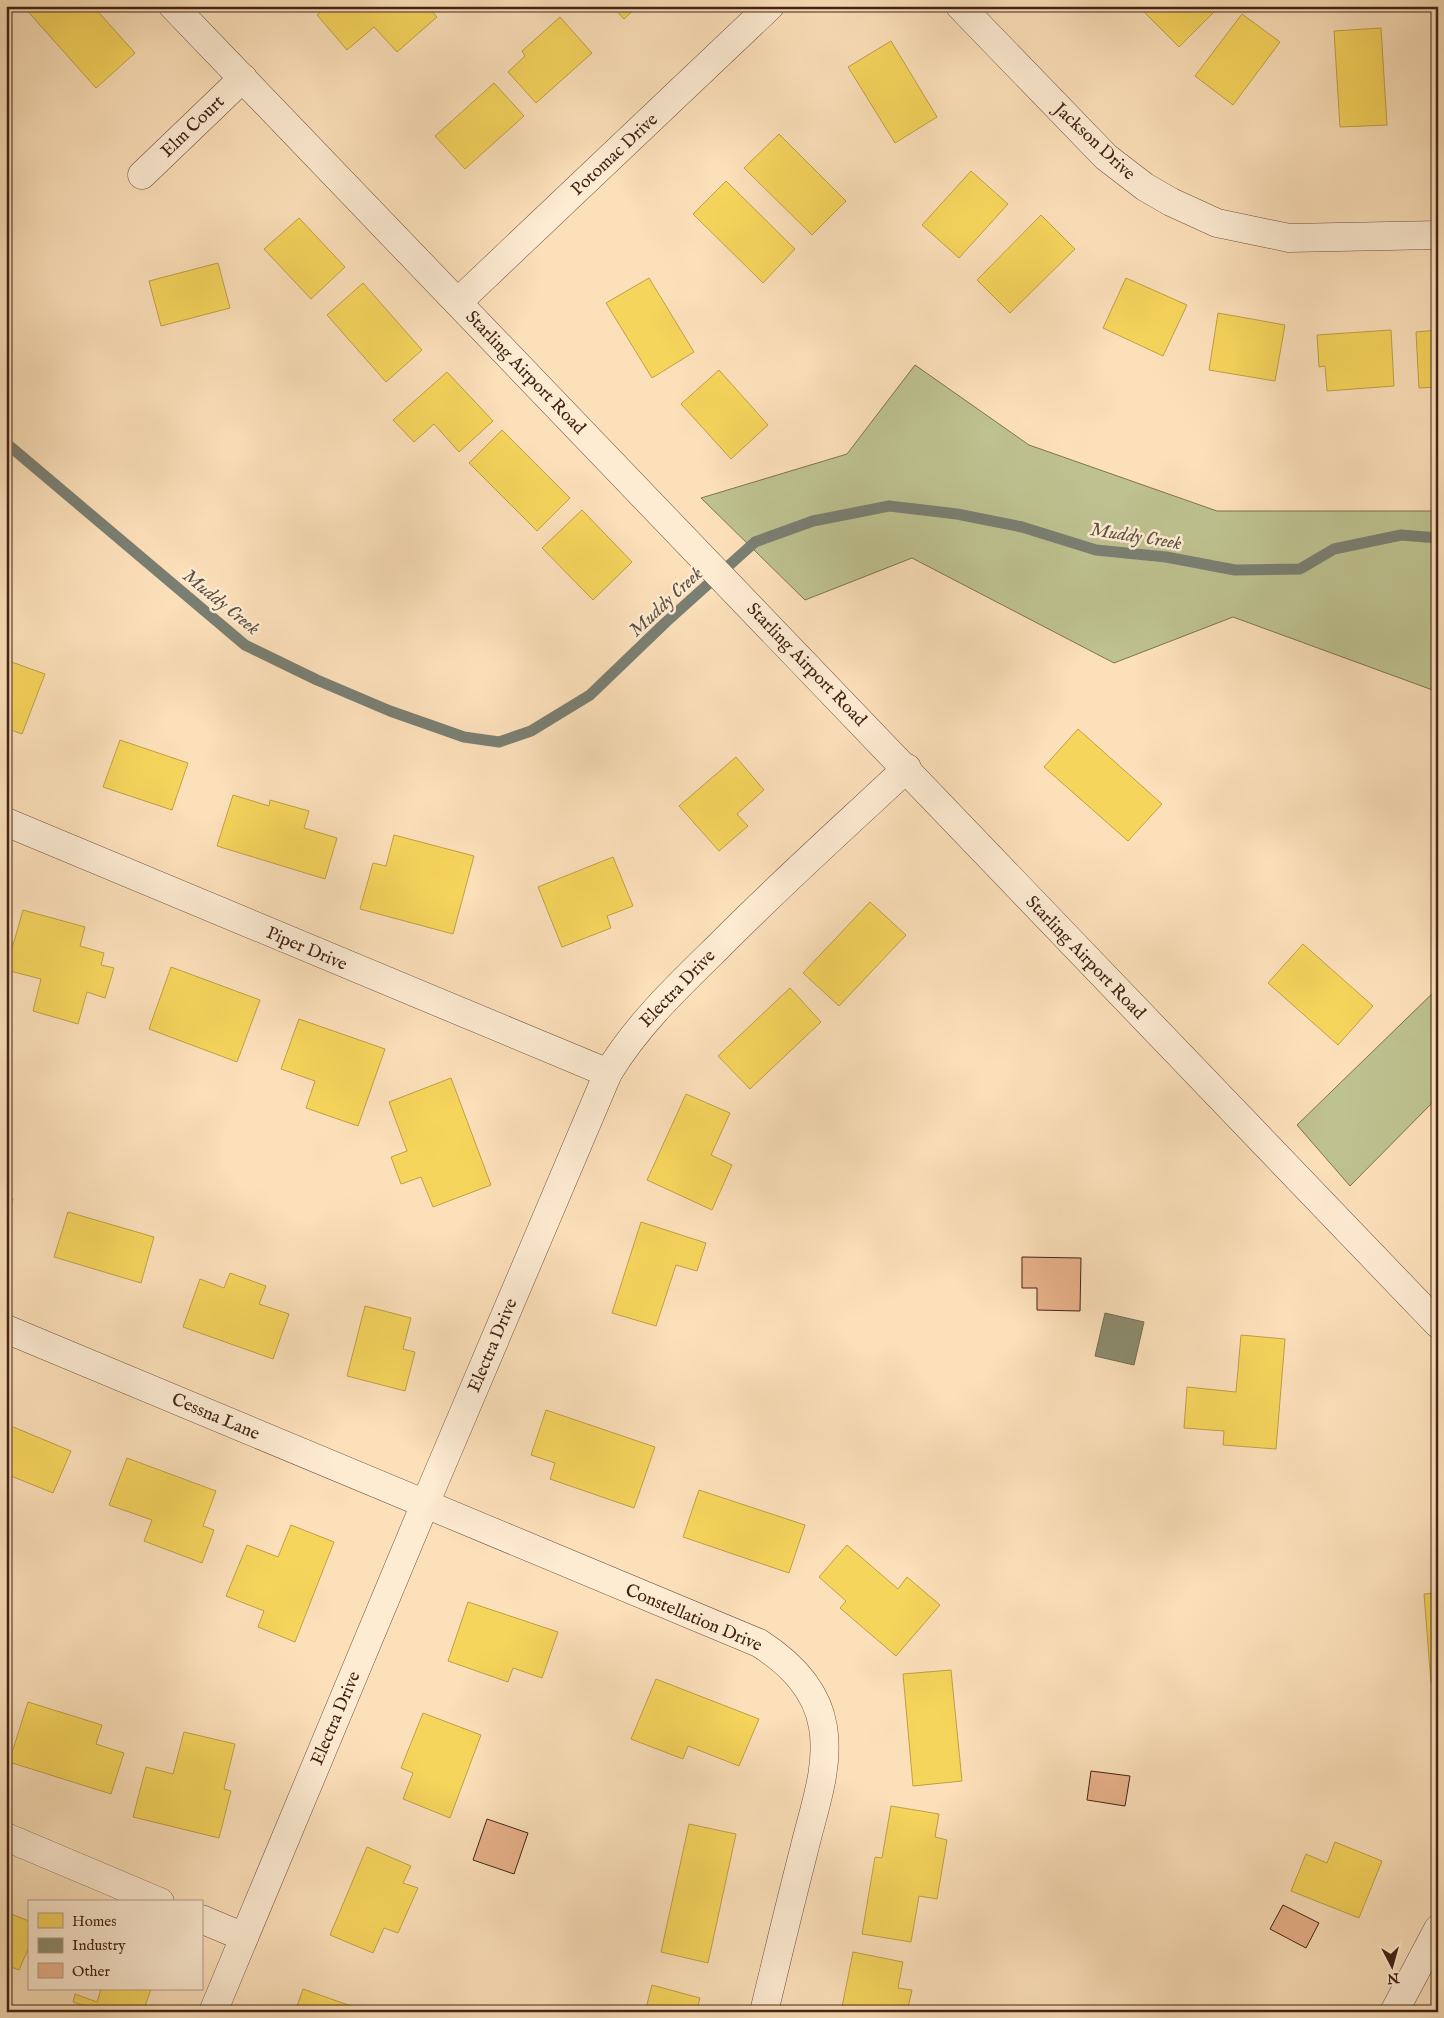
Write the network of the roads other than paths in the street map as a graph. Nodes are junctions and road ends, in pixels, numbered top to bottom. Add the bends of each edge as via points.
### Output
1 (173, 6) edge
2 (770, 6) edge
3 (960, 6) edge
4 (243, 78) junction
5 (142, 175) dead end
6 (1438, 235) edge
7 (458, 302) junction
8 (907, 768) junction
9 (6, 822) edge
10 (608, 1073) junction
11 (1438, 1324) edge
12 (6, 1329) edge
13 (425, 1504) junction
14 (6, 1838) edge
15 (155, 1900) edge
16 (202, 1919) edge
17 (1438, 1929) edge
18 (244, 1937) junction
19 (214, 2012) edge
20 (764, 2012) edge
21 (1394, 2012) edge

1 - 4 street, Starling Airport Road
2 - 7 street, Potomac Drive
3 - 6 street, Jackson Drive via 1106,157 1144,187 1171,202 1217,223 1289,238
4 - 5 street, Elm Court
4 - 7 street, Starling Airport Road
7 - 8 street, Starling Airport Road
8 - 10 street, Electra Drive via 750,914 653,1011
8 - 11 street, Starling Airport Road
9 - 10 street, Piper Drive
10 - 13 street, Electra Drive
12 - 13 street, Cessna Lane
13 - 18 street, Electra Drive
13 - 20 street, Constellation Drive via 759,1643 794,1669 808,1687 823,1726 824,1767
14 - 15 street
16 - 18 street
17 - 21 street
18 - 19 street, Electra Drive

